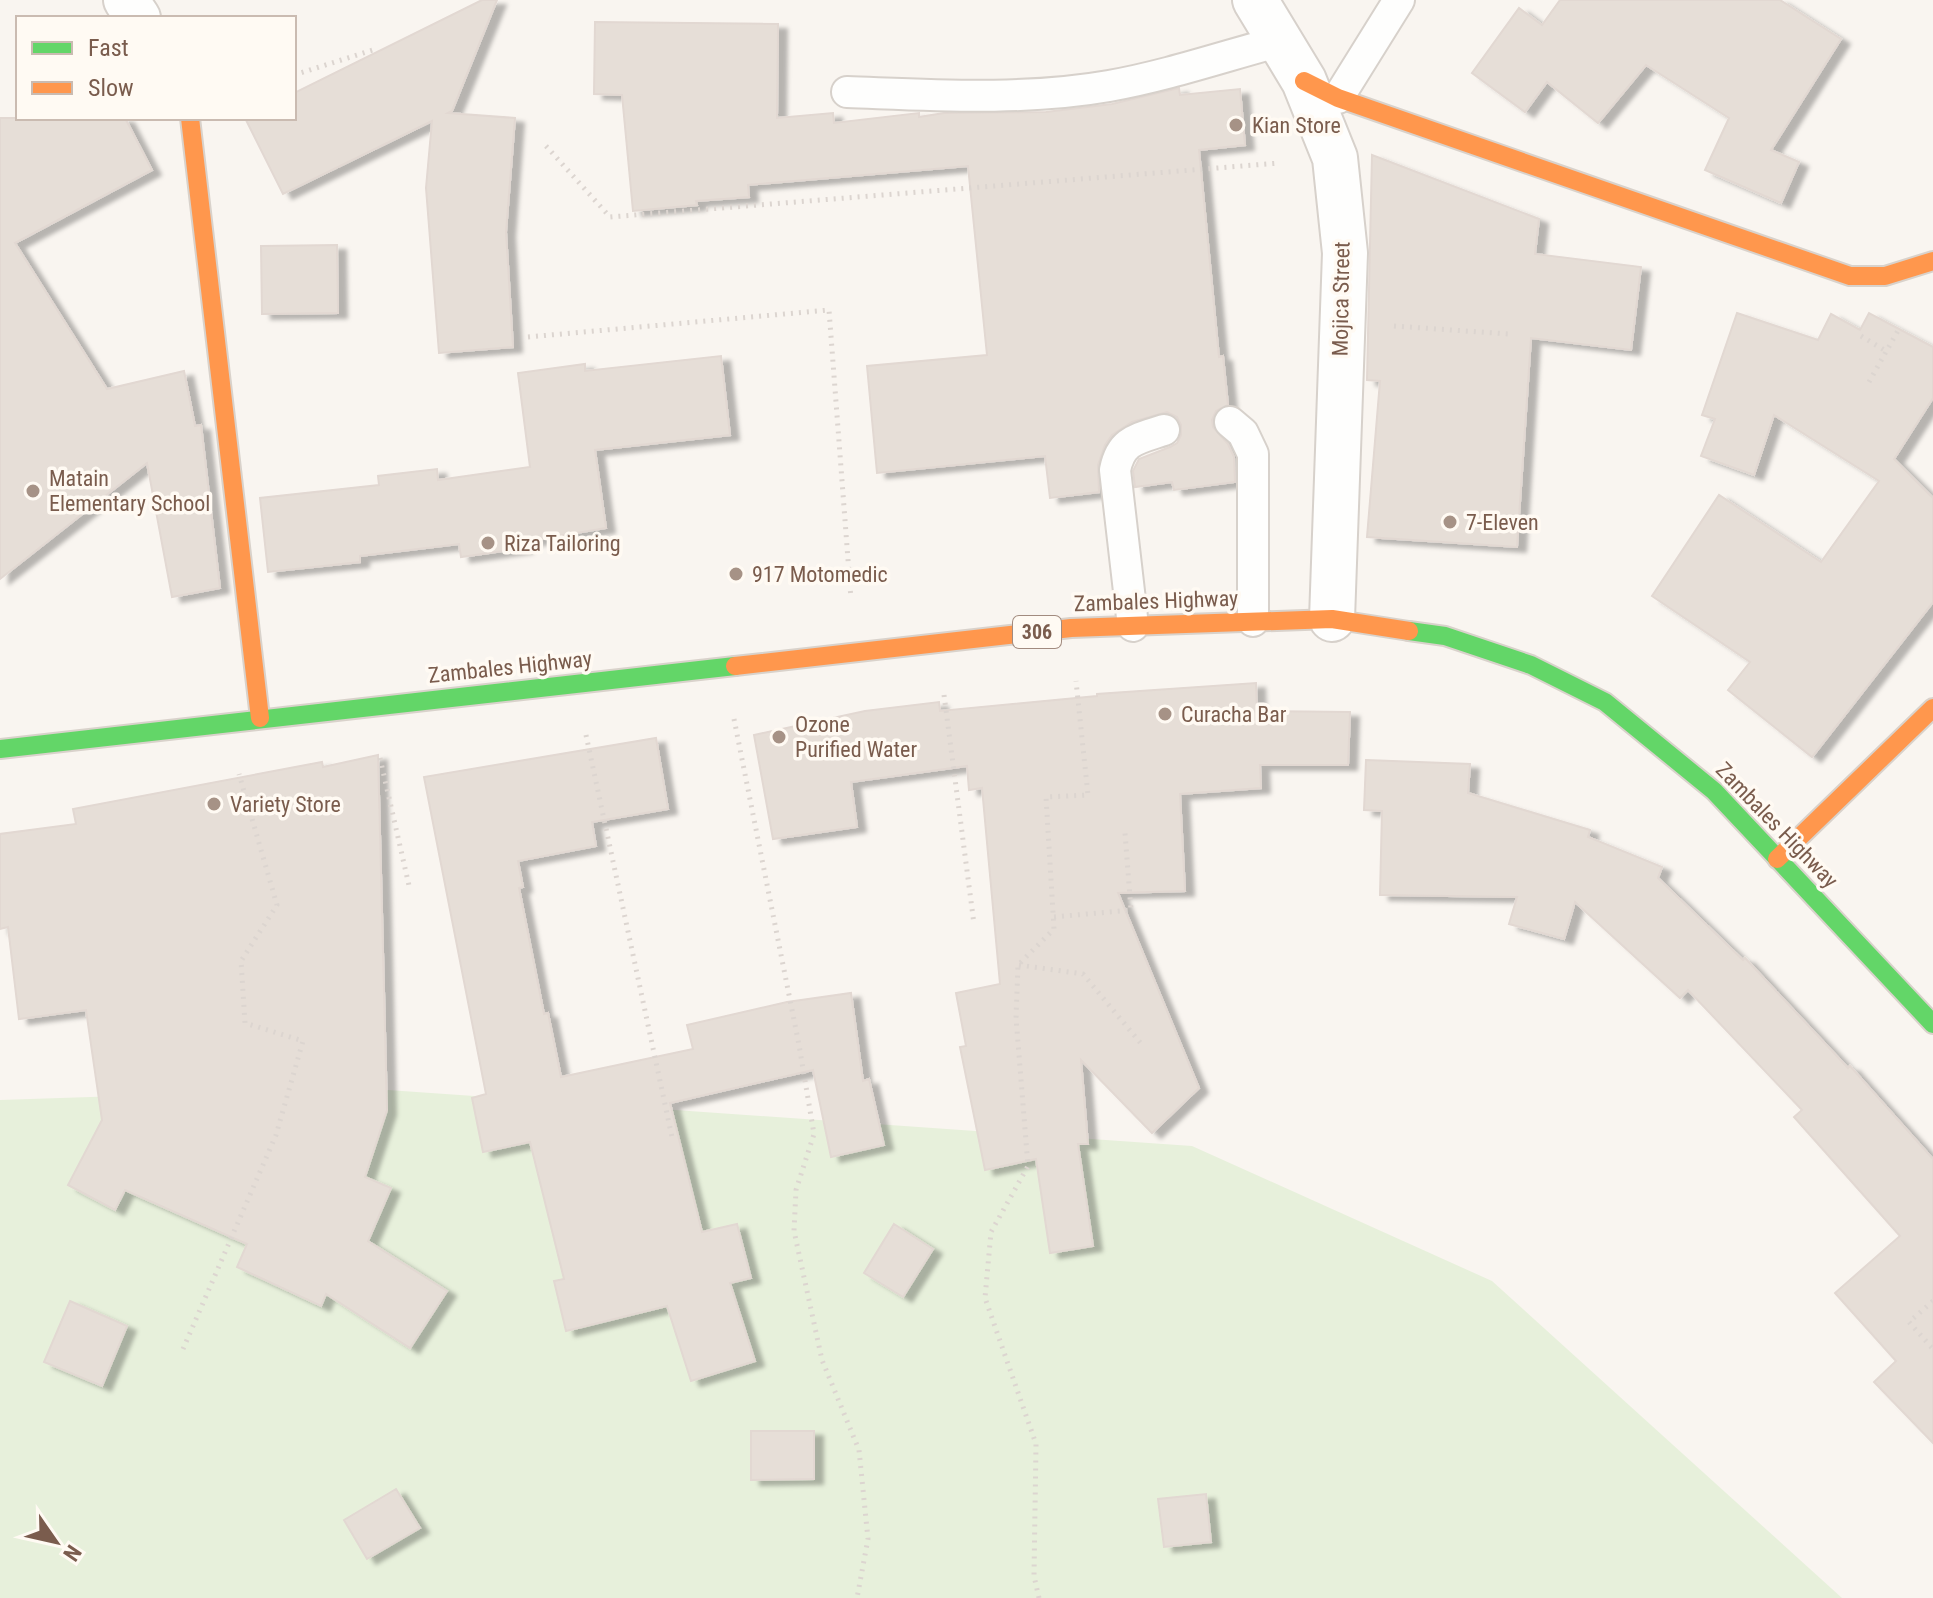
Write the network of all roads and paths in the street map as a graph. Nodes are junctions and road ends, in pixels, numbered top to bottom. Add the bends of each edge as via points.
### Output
1 (1255, 0) edge
2 (1399, 0) edge
3 (1281, 41) junction
4 (376, 49) dead end
5 (296, 74) edge
6 (1321, 90) junction
7 (847, 92) dead end
8 (190, 120) edge
9 (546, 146) dead end
10 (1335, 158) junction
11 (1933, 261) edge
12 (1342, 322) junction
13 (1509, 334) dead end
14 (1861, 336) dead end
15 (528, 337) dead end
16 (1886, 351) dead end
17 (1230, 422) dead end
18 (1164, 430) dead end
19 (1332, 619) junction
20 (1253, 621) junction
21 (1133, 626) junction
22 (1071, 628) junction
23 (937, 643) junction
24 (855, 652) junction
25 (724, 667) junction
26 (575, 683) junction
27 (368, 706) junction
28 (1933, 708) edge
29 (260, 718) junction
30 (224, 723) junction
31 (0, 749) edge
32 (1125, 833) dead end
33 (1777, 859) junction
34 (410, 890) dead end
35 (1054, 917) junction
36 (974, 924) dead end
37 (1018, 965) junction
38 (1933, 1024) edge
39 (1143, 1046) dead end
40 (672, 1137) dead end
41 (1933, 1301) edge
42 (183, 1349) dead end
43 (1933, 1349) edge
44 (857, 1598) edge
45 (1039, 1598) edge

1 - 3 street, Mojica Street
2 - 6 lane
3 - 6 street, Mojica Street
3 - 7 lane via 1109,86 953,95
4 - 5 path
6 - 10 street, Mojica Street
6 - 11 main road via 1850,276 1885,276
8 - 29 main road
9 - 10 path via 610,217
10 - 12 street, Mojica Street via 1345,253
12 - 13 path
12 - 19 street, Mojica Street
14 - 16 path
15 - 24 path via 829,310
17 - 20 lane via 1243,433 1253,454
18 - 21 lane via 1134,440 1119,453 1115,470
19 - 20 main road, Zambales Highway / 306
19 - 33 main road, Zambales Highway / 306 via 1445,636 1531,665 1605,702 1714,791
20 - 21 main road, Zambales Highway / 306
21 - 22 main road, Zambales Highway / 306
22 - 23 main road, Zambales Highway / 306
22 - 35 path via 1088,795 1046,797
23 - 24 main road, Zambales Highway / 306
23 - 36 path
24 - 25 main road, Zambales Highway / 306
25 - 26 main road, Zambales Highway / 306
25 - 44 path via 814,1134 796,1190 794,1231 822,1360 859,1450 868,1539
26 - 27 main road, Zambales Highway / 306
26 - 40 path
27 - 29 main road, Zambales Highway / 306
27 - 34 path
28 - 33 main road
29 - 30 main road, Zambales Highway / 306
30 - 31 main road, Zambales Highway / 306
30 - 42 path via 277,905 241,961 245,1023 303,1041 276,1135
32 - 35 path via 1131,910
33 - 38 main road, Zambales Highway / 306
35 - 37 path via 1054,929
37 - 39 path via 1083,974
37 - 45 path via 1016,1018 1028,1166 991,1232 985,1298 1036,1444 1034,1576
41 - 43 path via 1909,1322

